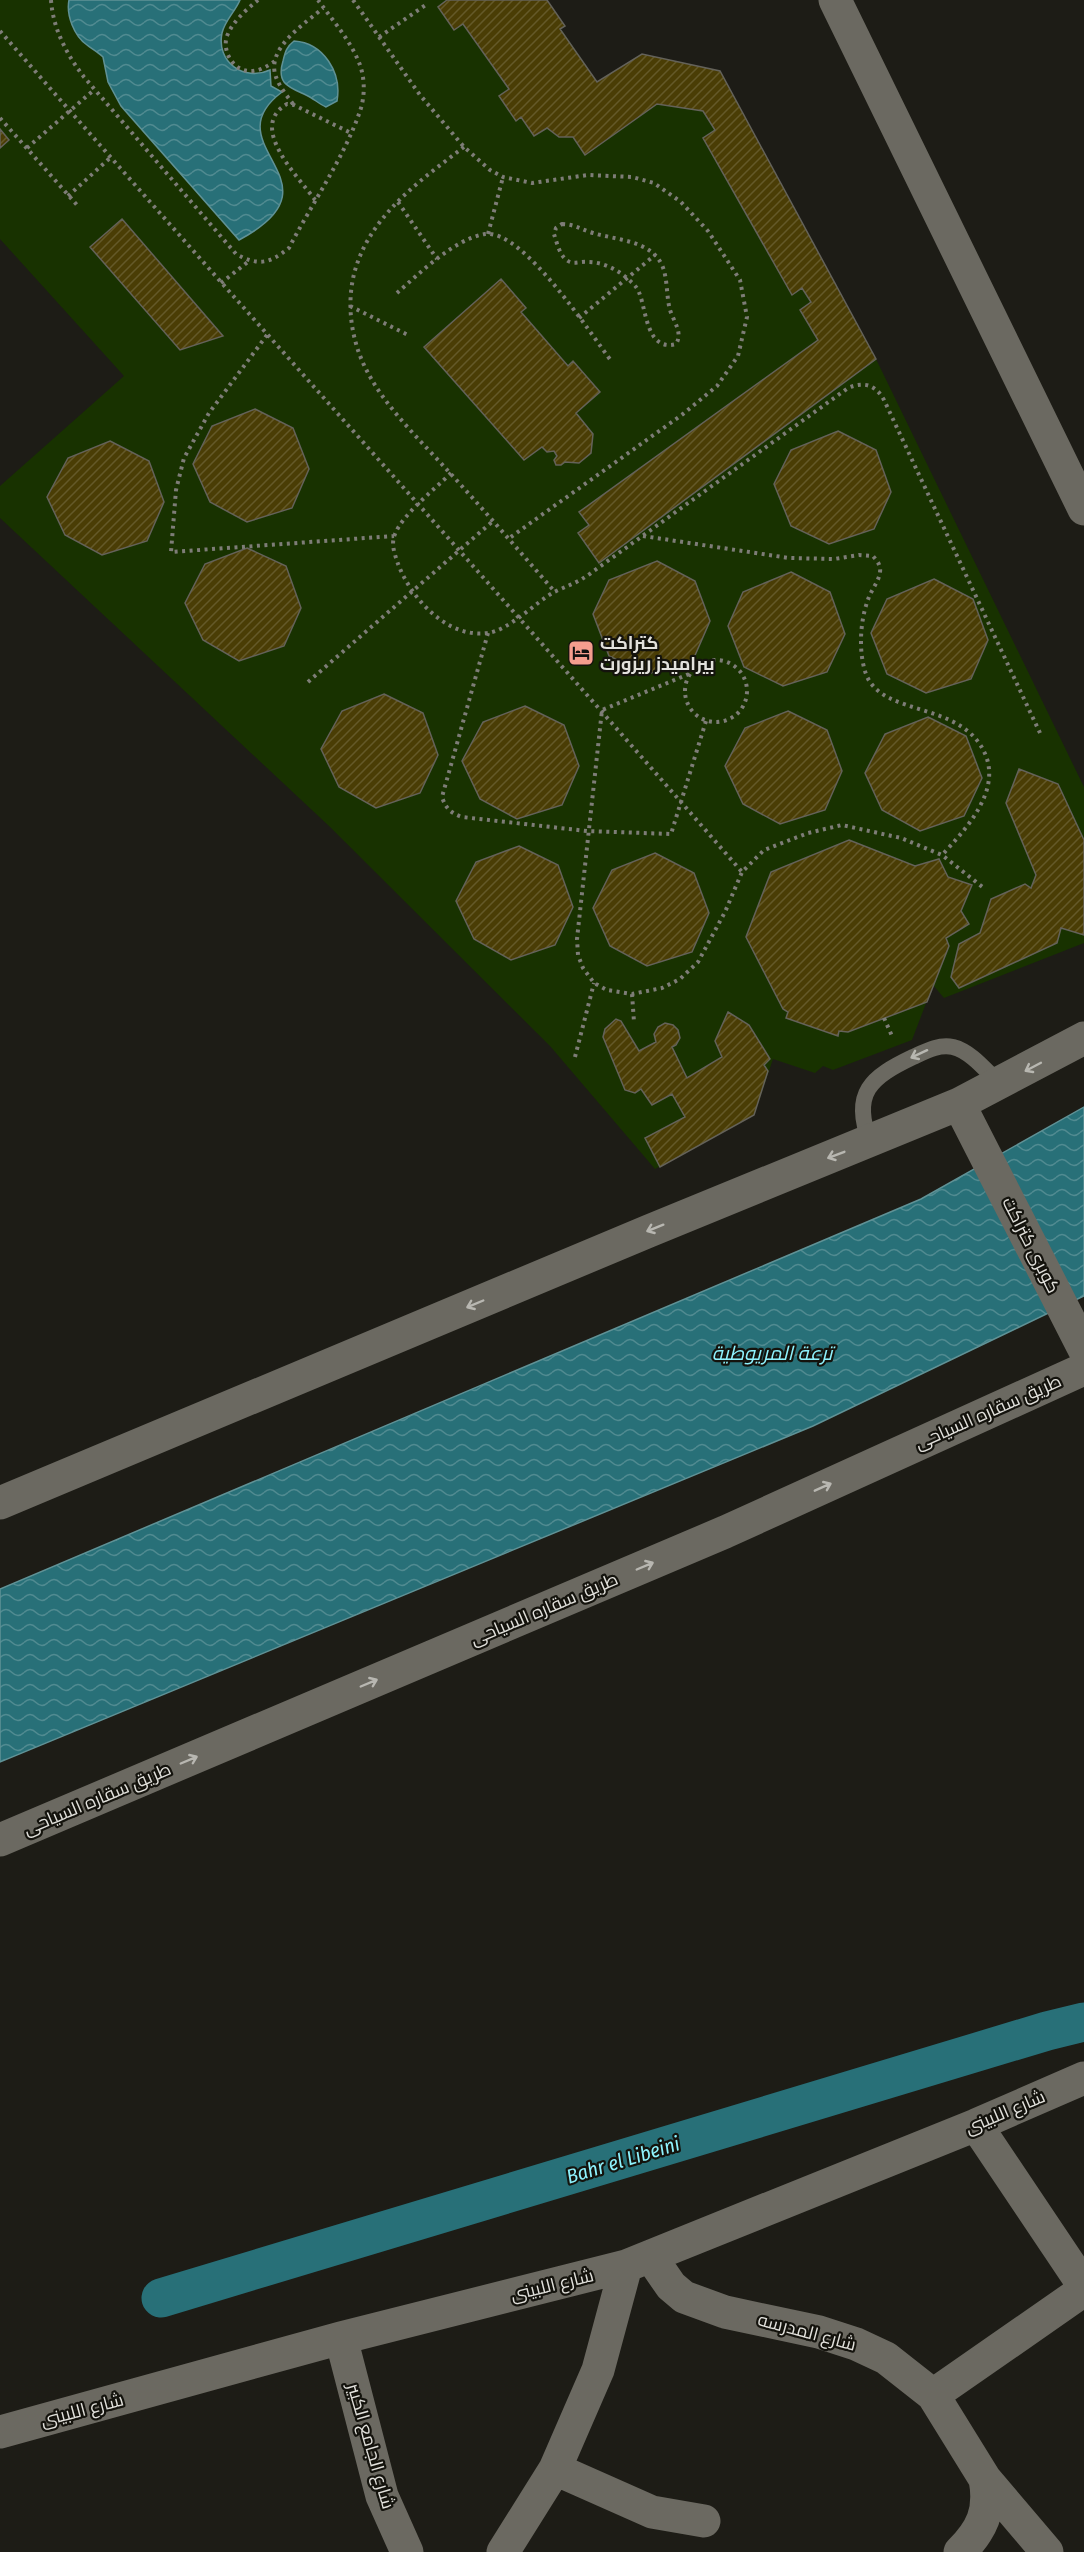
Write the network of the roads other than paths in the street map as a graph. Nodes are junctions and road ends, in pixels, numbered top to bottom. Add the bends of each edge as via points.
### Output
1 (835, 0) edge
2 (1084, 509) edge
3 (1084, 1038) edge
4 (1000, 1084) junction
5 (959, 1104) junction
6 (870, 1142) junction
7 (1080, 1341) edge
8 (1084, 1369) edge
9 (0, 1503) edge
10 (0, 1840) edge
11 (1084, 2078) edge
12 (976, 2125) junction
13 (638, 2262) junction
14 (1084, 2286) edge
15 (1084, 2290) edge
16 (341, 2338) junction
17 (933, 2395) junction
18 (0, 2433) edge
19 (555, 2469) junction
20 (984, 2480) junction
21 (704, 2521) dead end
22 (407, 2552) edge
23 (503, 2552) edge
24 (960, 2552) edge
25 (1047, 2552) edge

1 - 2 street
3 -> 4 street
4 - 5 street
4 -> 6 lane via 963,1051 946,1046 927,1050 885,1071 868,1086 862,1105
5 - 6 street
5 - 7 street, كوبرى كتراكت
6 -> 9 street
10 -> 8 street, طريق سقاره السياحى via 725,1532
11 - 12 street, شارع اللبينى
12 - 13 street, شارع اللبينى
12 - 14 street
13 - 16 street, شارع اللبينى
13 - 17 street, شارع المدرسه via 684,2297 724,2312 856,2344 885,2358
13 - 19 street via 598,2370
15 - 17 street
16 - 18 street, شارع اللبينى
16 - 22 street, شارع الجامع الكبير via 382,2496
17 - 20 street, شارع المدرسه
19 - 21 street via 652,2512
19 - 23 street
20 - 24 street, شارع المدرسه via 987,2506 983,2522
20 - 25 street

